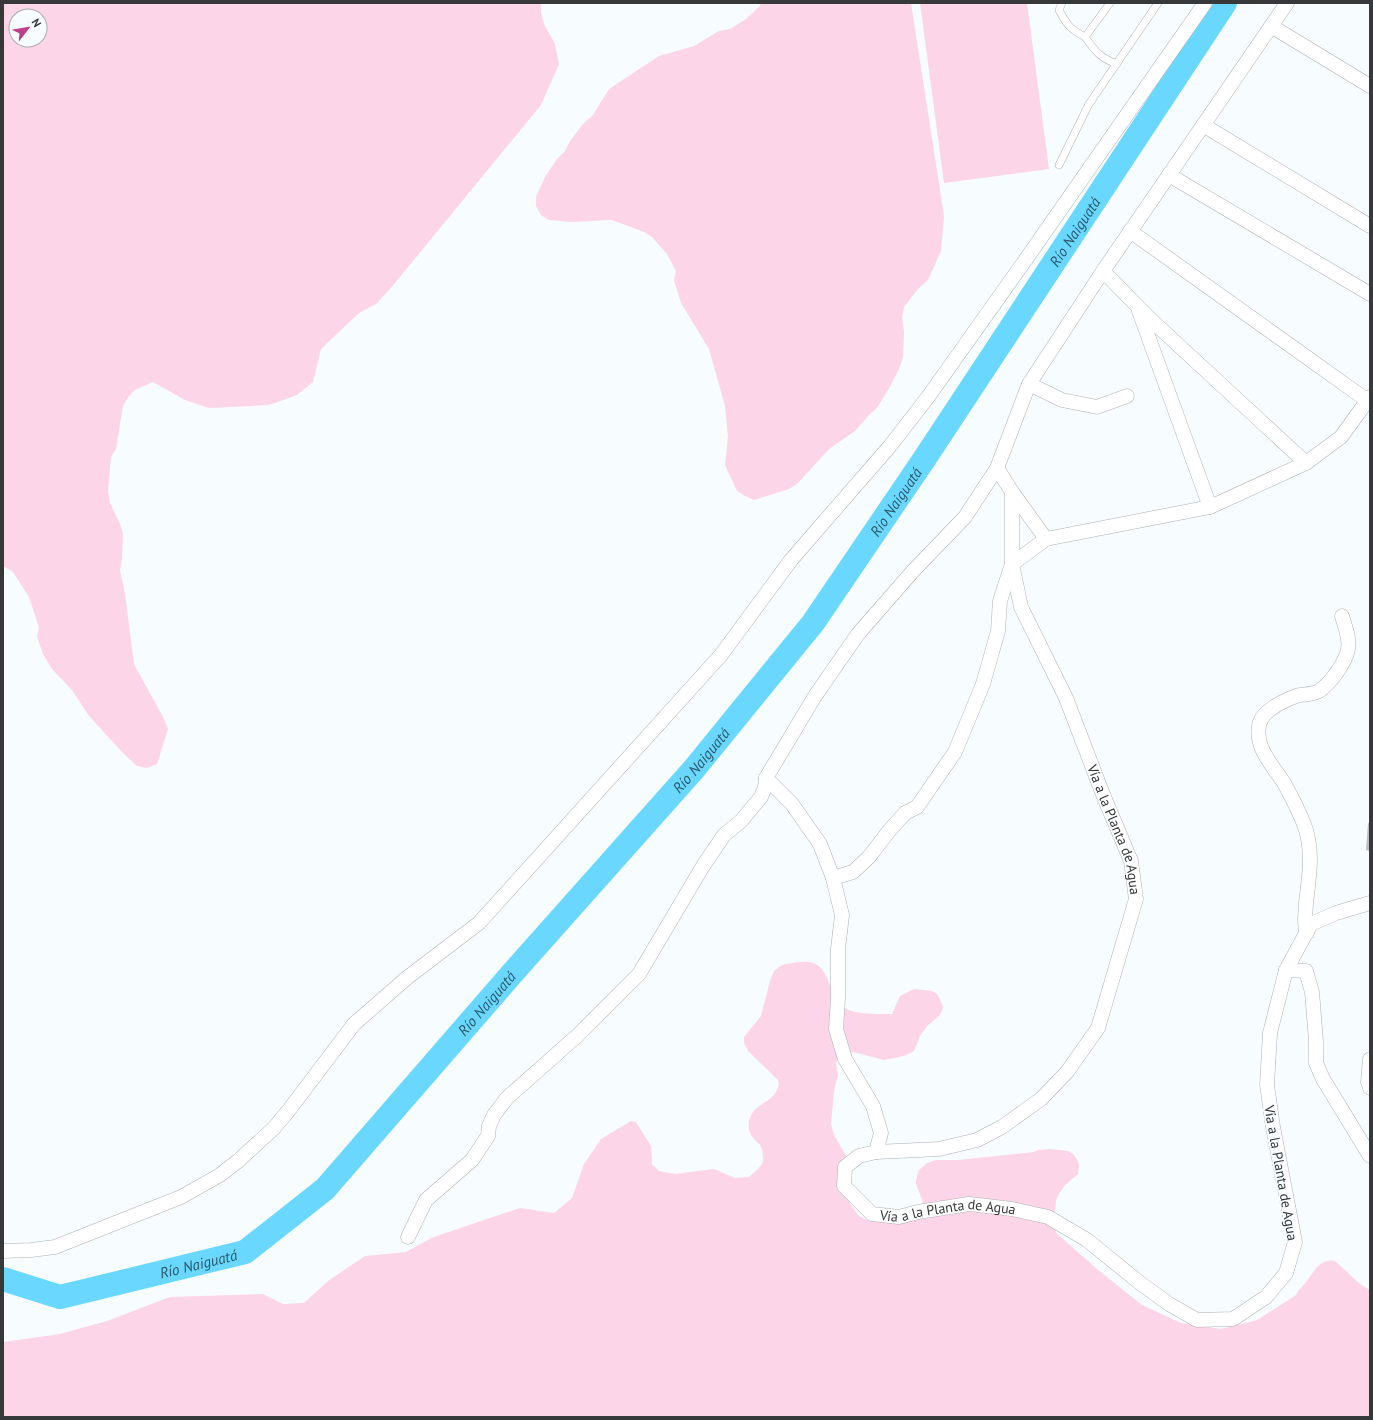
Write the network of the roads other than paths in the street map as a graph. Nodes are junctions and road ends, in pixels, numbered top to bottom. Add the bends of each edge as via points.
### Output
1 (1062, 3) edge
2 (1110, 3) edge
3 (1158, 3) edge
4 (1204, 3) edge
5 (1287, 3) edge
6 (1271, 26) junction
7 (1085, 37) junction
8 (1116, 64) junction
9 (1370, 86) edge
10 (1203, 125) junction
11 (1059, 165) dead end
12 (1170, 175) junction
13 (1370, 226) edge
14 (1130, 232) junction
15 (1103, 271) junction
16 (1370, 294) edge
17 (1137, 306) junction
18 (1029, 384) junction
19 (1127, 396) dead end
20 (1369, 399) edge
21 (1306, 463) junction
22 (997, 468) junction
23 (1012, 492) junction
24 (1210, 508) junction
25 (1046, 539) junction
26 (1012, 564) junction
27 (1342, 616) dead end
28 (766, 778) junction
29 (833, 878) junction
30 (1370, 902) edge
31 (1307, 933) junction
32 (1286, 970) junction
33 (1370, 1059) edge
34 (1370, 1088) edge
35 (876, 1152) junction
36 (1370, 1156) edge
37 (408, 1237) dead end
38 (3, 1251) edge

1 - 7 lane via 1058,10 1067,25
2 - 7 lane
3 - 8 lane
4 - 38 street via 1024,262 890,446 790,560 721,655 479,923 408,977 354,1024 274,1128 220,1175 181,1197 55,1247
5 - 6 street
6 - 9 street
6 - 10 street
7 - 8 lane via 1105,60
8 - 11 lane via 1089,104
10 - 12 street
10 - 13 street
12 - 14 street
12 - 16 street
14 - 15 street
14 - 20 street
15 - 17 street
15 - 18 street
17 - 21 street
17 - 24 street
18 - 19 street via 1062,400 1097,407
18 - 22 street
20 - 21 street via 1341,437
21 - 24 street
22 - 23 street
22 - 28 street via 965,517 858,634 815,696
23 - 25 street
23 - 26 street
24 - 25 street
25 - 26 street
26 - 29 street via 1000,601 998,631 983,684 955,752 917,807 901,818 853,872
26 - 35 street, Vía a la Planta de Agua via 1021,607 1066,698 1131,861 1136,898 1098,1028 1067,1072 1041,1099 1002,1127 977,1140 939,1149
27 - 31 street via 1348,650 1336,674 1319,691 1297,696 1278,705 1265,715 1259,726 1260,745 1289,792 1309,840 1310,863 1305,923
28 - 29 street via 792,804 820,844
28 - 37 street via 761,797 741,821 724,835 639,974 578,1035 507,1098 494,1115 488,1136 472,1160 426,1200
29 - 35 street via 842,915 838,950 836,1029 845,1059 873,1106 881,1133
30 - 31 street, Vía a la Planta de Agua via 1311,924
31 - 32 street, Vía a la Planta de Agua
32 - 35 street, Vía a la Planta de Agua via 1270,1034 1267,1085 1296,1242 1286,1272 1266,1297 1233,1319 1197,1320 1140,1283 1086,1240 1048,1217 970,1204 899,1217 872,1214 844,1186 845,1167 859,1156
32 - 36 street via 1306,971 1312,992 1316,1063 1323,1080
33 - 34 street

